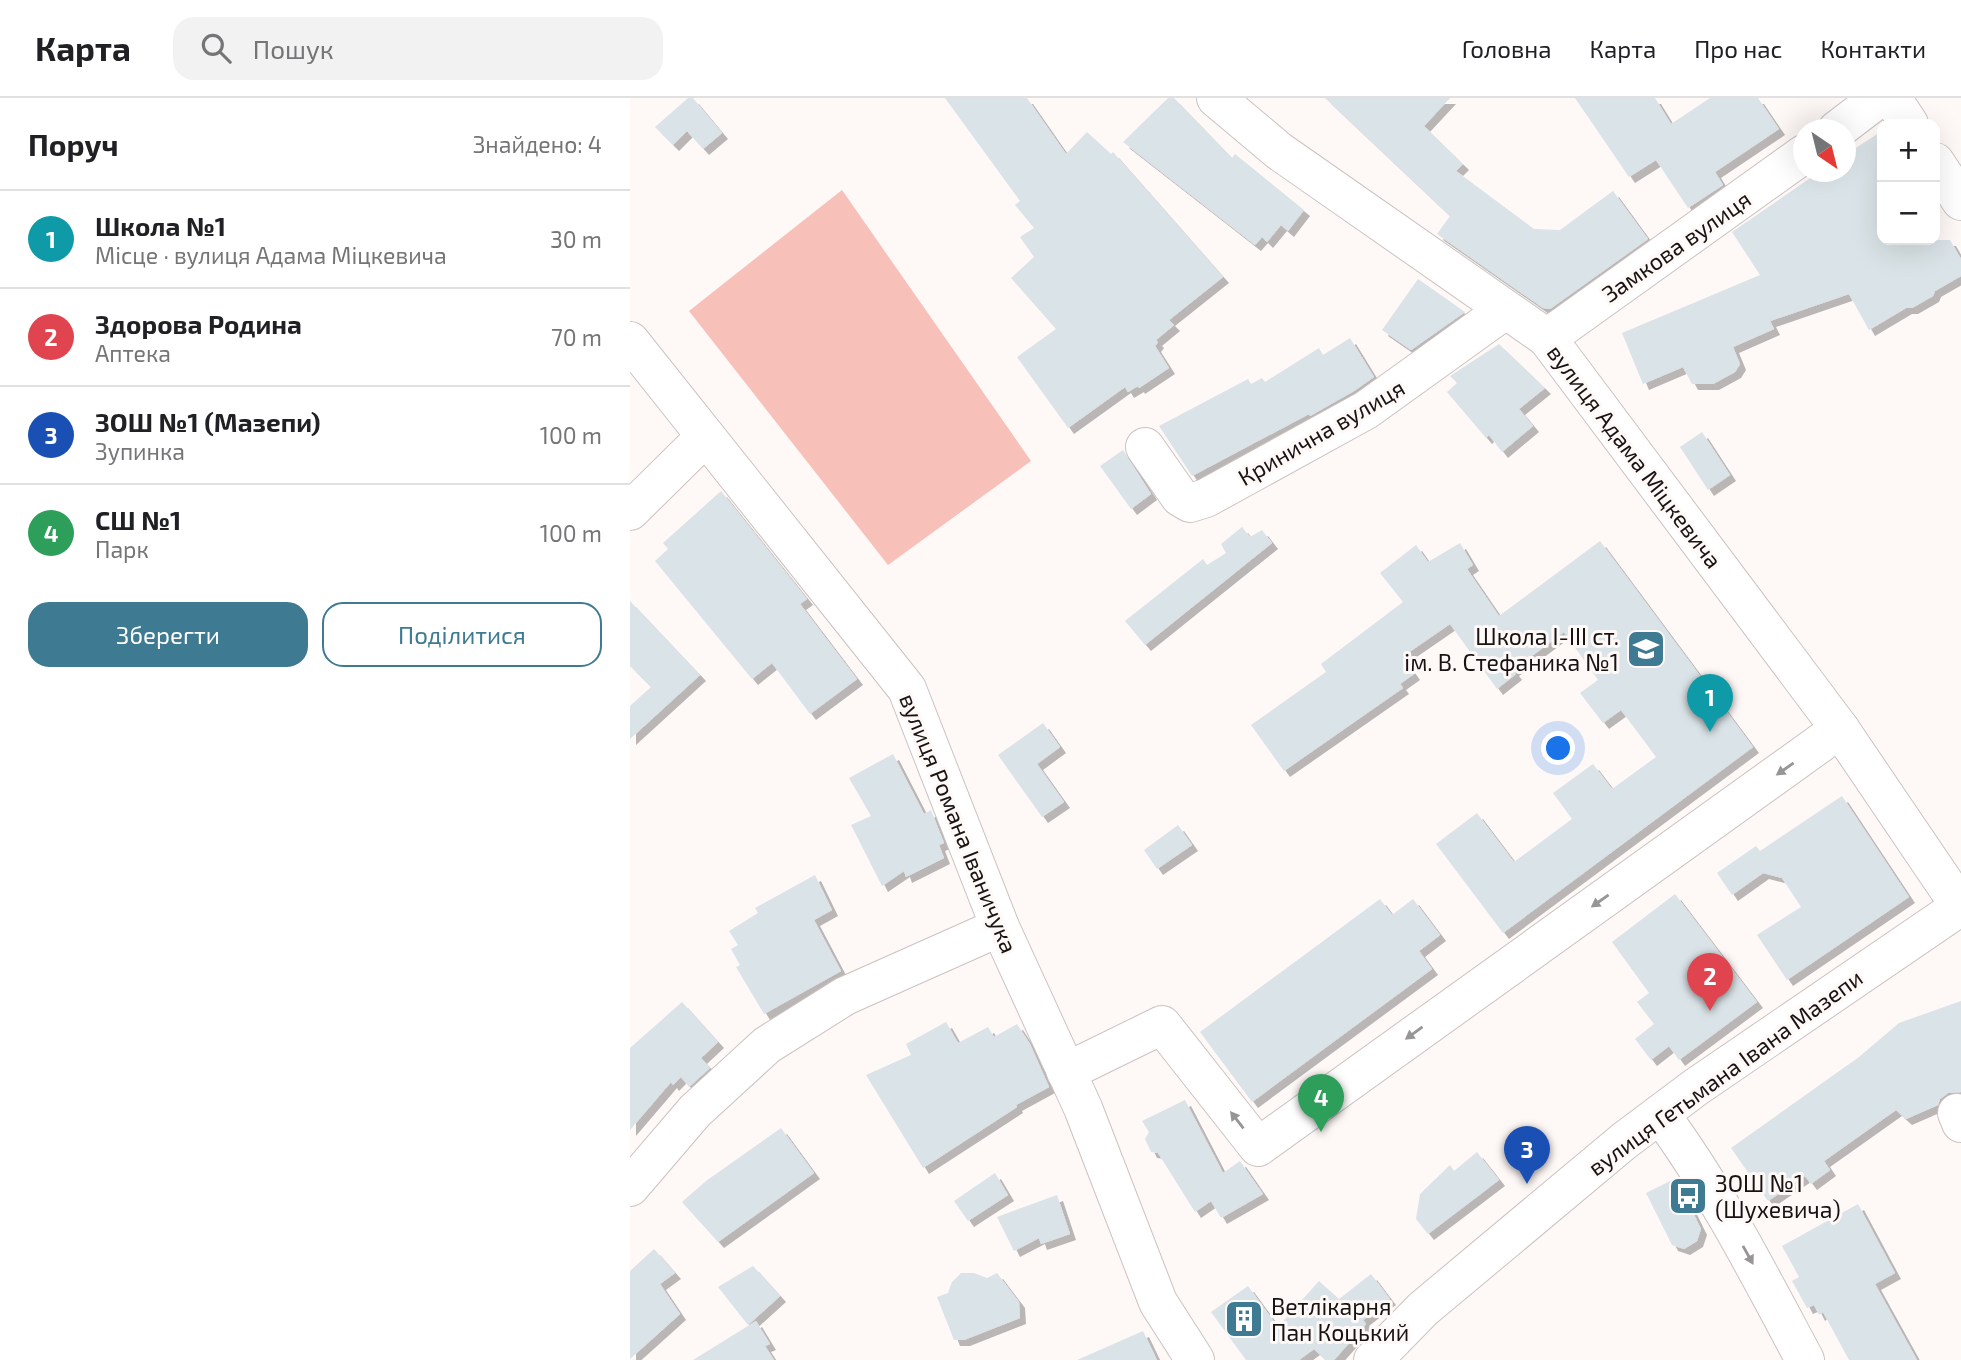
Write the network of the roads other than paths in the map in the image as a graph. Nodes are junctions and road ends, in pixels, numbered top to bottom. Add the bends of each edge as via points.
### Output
1 (1216, 98) edge
2 (1879, 98) edge
3 (1892, 98) edge
4 (1851, 119) edge
5 (1906, 119) edge
6 (1793, 162) edge
7 (1940, 170) edge
8 (1961, 201) edge
9 (1505, 310) junction
10 (1547, 338) junction
11 (630, 341) edge
12 (705, 438) junction
13 (1144, 447) dead end
14 (630, 511) edge
15 (1840, 729) junction
16 (1961, 906) edge
17 (1000, 928) junction
18 (1066, 1072) junction
19 (1660, 1114) junction
20 (630, 1187) edge
21 (1383, 1355) edge
22 (1195, 1360) edge
23 (1805, 1360) edge

1 - 9 street, вулиця Адама Міцкевича via 1279,151
2 - 4 street
3 - 5 street
6 - 10 street, Замкова вулиця
7 - 8 street
9 - 10 street, вулиця Адама Міцкевича
9 - 13 street, Кринична вулиця via 1366,410 1206,498 1190,503 1180,496
10 - 15 street, вулиця Адама Міцкевича
11 - 12 street, вулиця Романа Іваничука
12 - 14 street
12 - 17 street, вулиця Романа Іваничука via 907,689
15 - 16 street, вулиця Адама Міцкевича
15 -> 18 street via 1258,1147 1162,1025
16 - 19 street, вулиця Гетьмана Івана Мазепи
17 - 18 street, вулиця Романа Іваничука
17 - 20 street via 845,996 766,1045 695,1111
18 - 22 street, вулиця Романа Іваничука via 1158,1303
19 - 21 street, вулиця Гетьмана Івана Мазепи via 1423,1309
19 -> 23 street via 1708,1184

